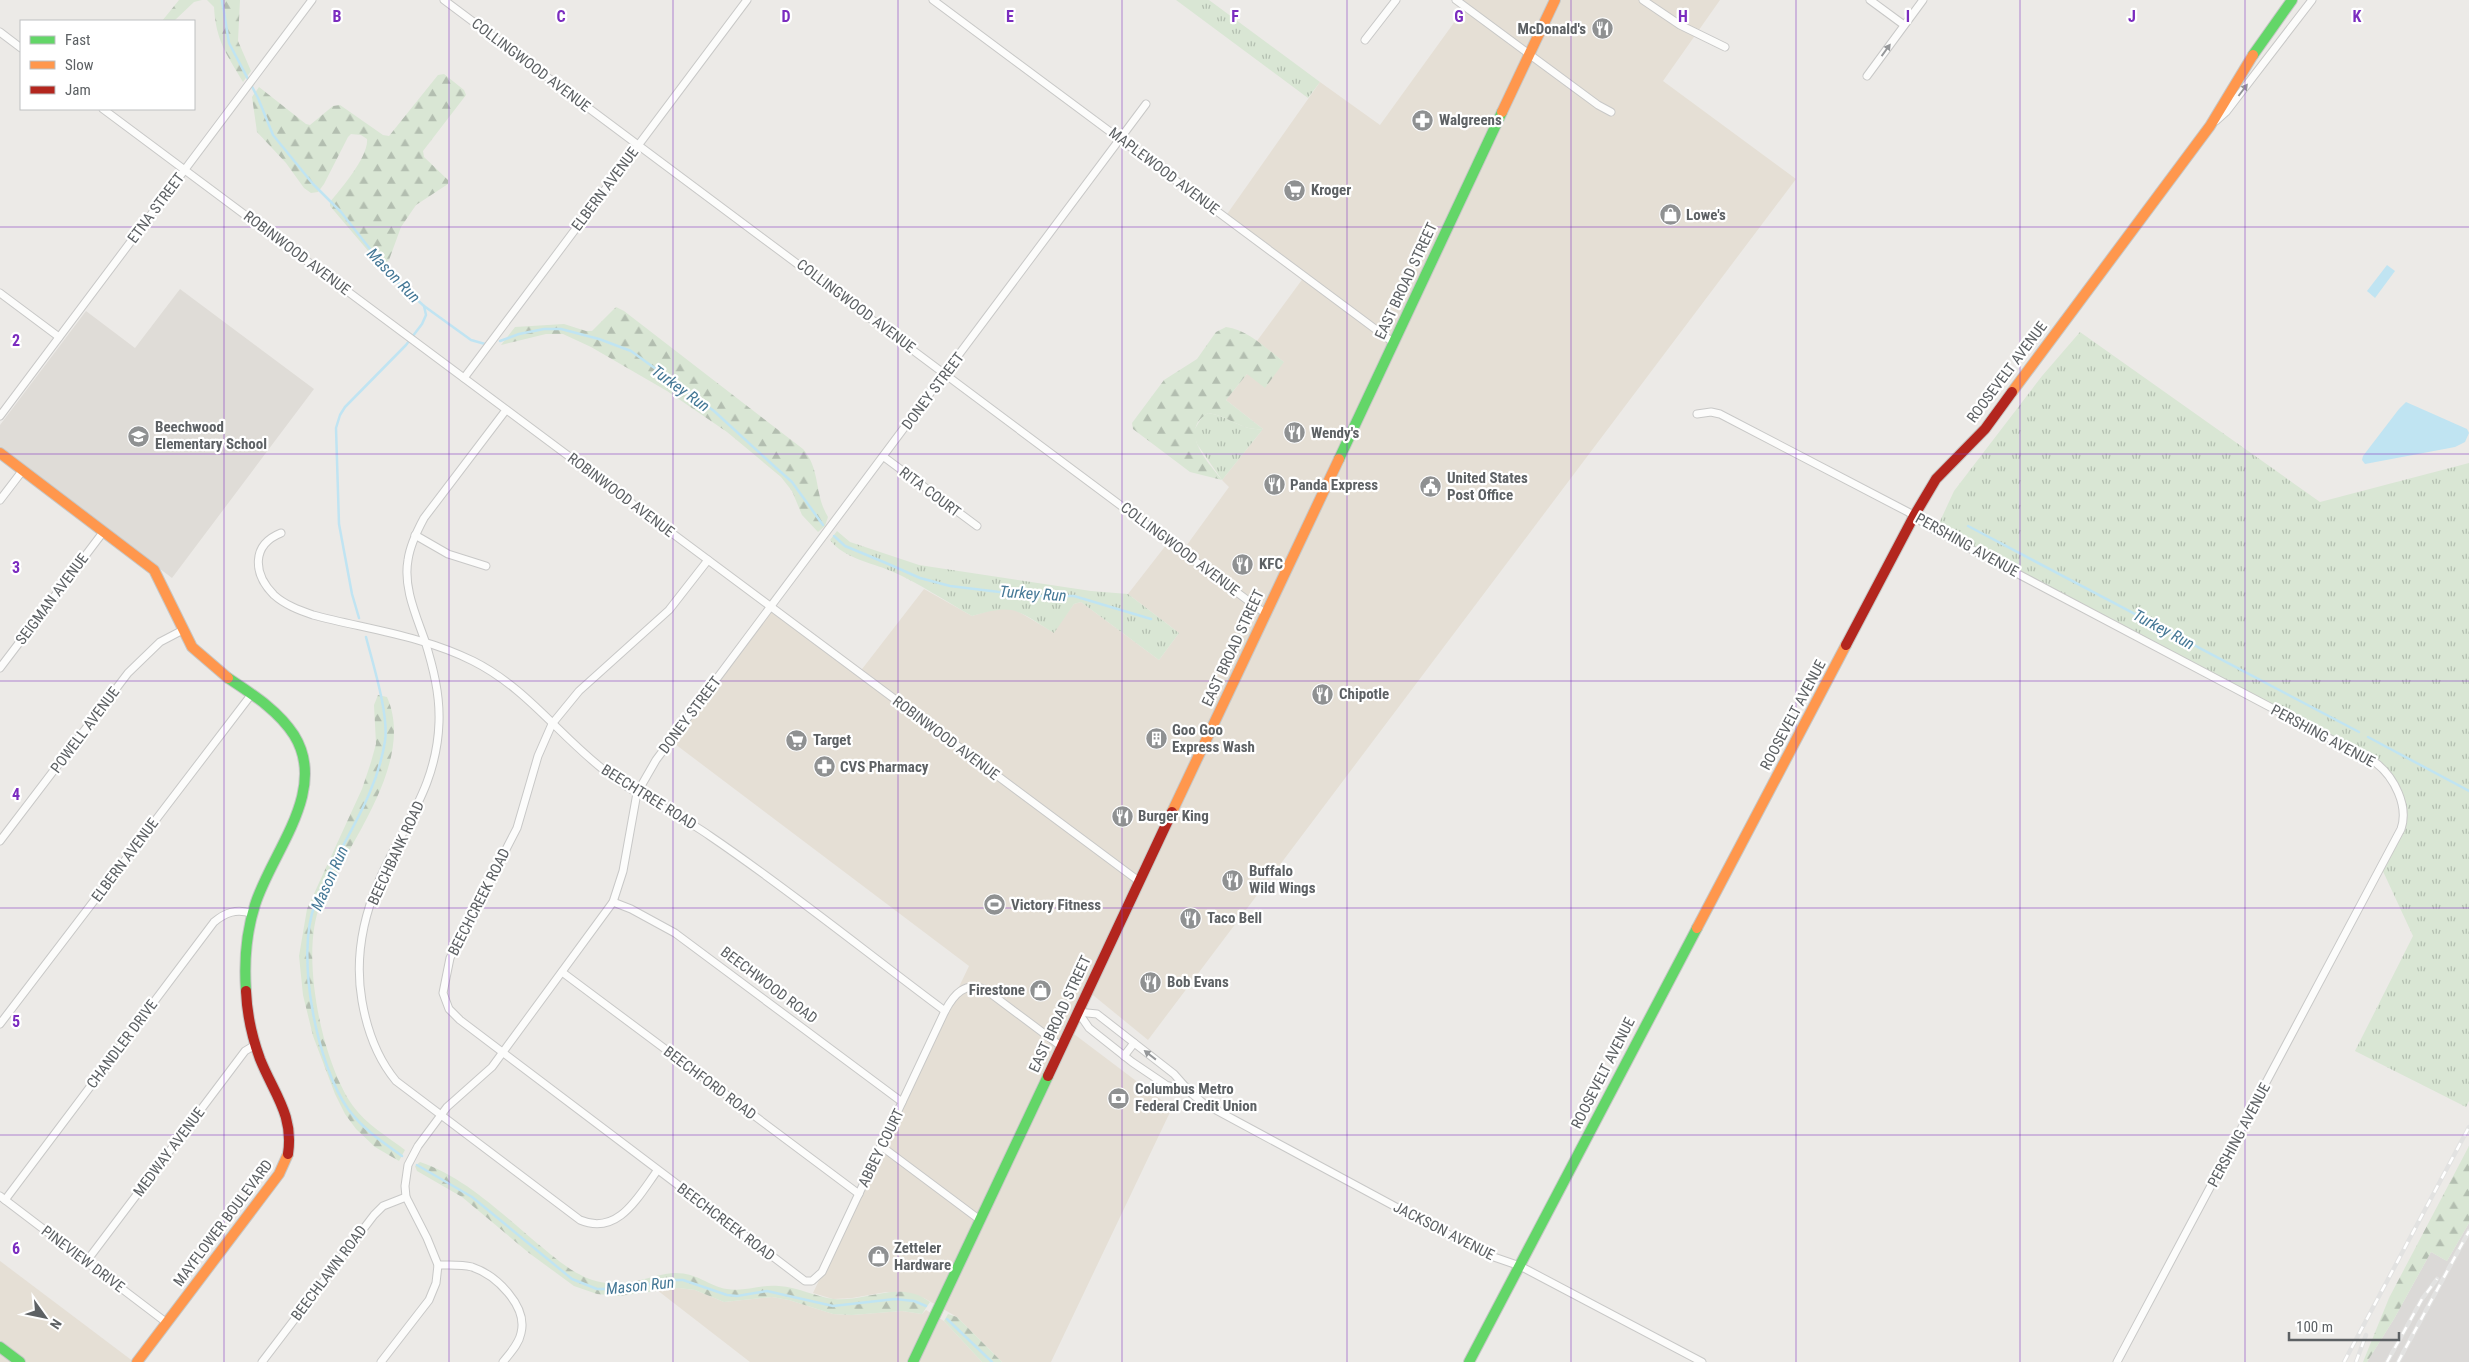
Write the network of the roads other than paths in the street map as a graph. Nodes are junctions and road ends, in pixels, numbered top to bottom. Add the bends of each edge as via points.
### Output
1 (312, 0) edge
2 (444, 0) edge
3 (747, 0) edge
4 (933, 0) edge
5 (1396, 0) edge
6 (1456, 0) edge
7 (1555, 0) edge
8 (1643, 0) edge
9 (1870, 0) edge
10 (1923, 0) edge
11 (2292, 0) edge
12 (2312, 0) edge
13 (1904, 25) junction
14 (0, 32) edge
15 (1366, 40) dead end
16 (20, 47) edge
17 (1725, 47) dead end
18 (1530, 53) junction
19 (1867, 76) dead end
20 (1146, 104) dead end
21 (104, 110) edge
22 (1611, 112) dead end
23 (2210, 126) junction
24 (1121, 139) junction
25 (638, 145) junction
26 (185, 170) junction
27 (0, 293) edge
28 (59, 337) junction
29 (1394, 343) junction
30 (946, 374) junction
31 (464, 378) junction
32 (506, 410) junction
33 (1697, 414) dead end
34 (0, 416) edge
35 (0, 453) edge
36 (884, 457) junction
37 (23, 470) junction
38 (0, 500) edge
39 (1914, 516) junction
40 (977, 526) dead end
41 (104, 531) junction
42 (281, 533) dead end
43 (415, 536) junction
44 (708, 560) junction
45 (486, 566) dead end
46 (771, 607) junction
47 (1266, 614) junction
48 (181, 631) junction
49 (425, 642) junction
50 (0, 668) edge
51 (250, 695) junction
52 (552, 724) junction
53 (637, 793) junction
54 (0, 841) edge
55 (1140, 882) junction
56 (613, 902) junction
57 (251, 913) junction
58 (562, 972) junction
59 (945, 1011) junction
60 (1078, 1012) junction
61 (0, 1024) edge
62 (1134, 1042) junction
63 (255, 1045) junction
64 (1062, 1047) junction
65 (502, 1053) junction
66 (1124, 1056) junction
67 (1174, 1074) junction
68 (1166, 1085) junction
69 (1190, 1092) junction
70 (902, 1102) junction
71 (441, 1115) junction
72 (881, 1146) junction
73 (658, 1170) junction
74 (859, 1194) junction
75 (406, 1197) junction
76 (2, 1198) edge
77 (980, 1220) junction
78 (86, 1262) junction
79 (438, 1265) junction
80 (1520, 1266) junction
81 (812, 1281) joint
82 (167, 1323) junction
83 (0, 1347) edge
84 (20, 1362) edge
85 (137, 1362) edge
86 (262, 1362) edge
87 (381, 1362) edge
88 (503, 1362) edge
89 (913, 1362) edge
90 (1469, 1362) edge
91 (1702, 1362) edge
92 (2117, 1362) edge

1 - 26 street, ETNA STREET
2 - 25 street, COLLINGWOOD AVENUE
3 - 25 street, ELBERN AVENUE
4 - 24 street, MAPLEWOOD AVENUE
5 - 15 street
6 - 18 street
7 - 18 street, EAST BROAD STREET
8 - 17 street via 1680,25
9 - 13 street
10 - 13 street
11 - 23 street, ROOSEVELT AVENUE via 2262,40
23 -> 12 street, ROOSEVELT AVENUE via 2226,112
19 -> 13 street
14 - 16 street
18 - 22 street via 1598,106
18 - 29 street, EAST BROAD STREET
20 - 24 street, DONEY STREET
21 - 26 street, ROBINWOOD AVENUE
23 - 39 street, ROOSEVELT AVENUE via 1985,429 1936,479
24 - 29 street, MAPLEWOOD AVENUE
24 - 30 street, DONEY STREET
25 - 30 street, COLLINGWOOD AVENUE
25 - 31 street, ELBERN AVENUE
26 - 28 street, ETNA STREET
26 - 31 street, ROBINWOOD AVENUE
27 - 28 street
28 - 34 street, ETNA STREET
29 - 47 street, EAST BROAD STREET
30 - 36 street, DONEY STREET
30 - 47 street, COLLINGWOOD AVENUE
31 - 32 street, ROBINWOOD AVENUE
32 - 43 street, BEECHBANK ROAD via 424,518
32 - 44 street, ROBINWOOD AVENUE
33 - 39 street, PERSHING AVENUE via 1720,414
35 - 37 street
36 - 40 street, RITA COURT
36 - 46 street, DONEY STREET
37 - 38 street
37 - 41 street
39 - 80 street, ROOSEVELT AVENUE
39 - 92 street, PERSHING AVENUE via 1931,528 2376,764 2392,780 2402,809 2401,829
41 - 48 street, MAYFLOWER BOULEVARD via 154,570 163,582
41 - 50 street, SEIGMAN AVENUE
42 - 49 street, BEECHTREE ROAD via 268,538 259,556 261,574 276,597 313,615
43 - 45 street via 448,554
43 - 49 street, BEECHBANK ROAD via 407,560 408,586
44 - 46 street, ROBINWOOD AVENUE
44 - 52 street, BEECHCREEK ROAD via 669,610 579,690
46 - 53 street, DONEY STREET via 656,760
46 - 55 street, ROBINWOOD AVENUE
47 - 55 street, EAST BROAD STREET
48 - 51 street, MAYFLOWER BOULEVARD via 199,656
48 - 54 street, POWELL AVENUE via 160,642 128,673
49 - 52 street, BEECHTREE ROAD via 456,653 492,672 515,687
49 - 71 street, BEECHBANK ROAD via 439,698 437,744 427,787 378,883 366,917 360,945 360,978 367,1025 379,1057 405,1088
51 - 57 street, MAYFLOWER BOULEVARD via 292,732 300,750 305,784 300,807 269,868
51 - 61 street, ELBERN AVENUE
52 - 53 street, BEECHTREE ROAD via 588,758
52 - 65 street, BEECHCREEK ROAD via 538,756 517,828 466,923 450,958 444,985 445,1001 454,1015
53 - 56 street, DONEY STREET via 623,871
53 - 59 street, BEECHTREE ROAD via 721,843
55 - 60 street, EAST BROAD STREET
56 - 58 street, DONEY STREET
56 - 70 street, BEECHWOOD ROAD via 675,933
57 - 63 street, MAYFLOWER BOULEVARD via 245,989
57 - 76 street, CHANDLER DRIVE via 226,912 214,922
58 - 65 street, DONEY STREET
58 - 74 street, BEECHFORD ROAD
59 - 64 street via 957,992 971,986 978,987
59 - 70 street, ABBEY COURT
60 - 62 street, JACKSON AVENUE via 1098,1014
60 - 64 street, EAST BROAD STREET
60 - 66 street, JACKSON AVENUE via 1089,1028
62 - 66 street
67 -> 62 street, JACKSON AVENUE
63 - 78 street, MEDWAY AVENUE via 245,1051
63 - 82 street, MAYFLOWER BOULEVARD via 288,1118 288,1154 279,1174
64 - 77 street, EAST BROAD STREET
65 - 71 street, DONEY STREET via 492,1068
65 - 73 street, BEECHCREEK ROAD
66 - 68 street, JACKSON AVENUE
67 - 68 street
67 - 69 street, JACKSON AVENUE
68 - 69 street, JACKSON AVENUE
69 - 80 street, JACKSON AVENUE via 1203,1103 1416,1218 1491,1256
70 - 72 street, ABBEY COURT
71 - 73 street, BEECHBANK ROAD via 572,1215 592,1224 607,1224 622,1216
71 - 75 street, DONEY STREET via 408,1164
72 - 74 street, ABBEY COURT
72 - 77 street
73 - 81 street, BEECHCREEK ROAD via 799,1278
74 - 81 street, ABBEY COURT via 822,1272
75 - 79 street, DONEY STREET
75 - 86 street, BEECHLAWN ROAD via 383,1206 374,1215
76 - 78 street, PINEVIEW DRIVE
77 - 89 street, EAST BROAD STREET
78 - 82 street, PINEVIEW DRIVE
79 - 87 street via 436,1283 429,1300
79 - 88 street via 475,1268 496,1282 518,1306 523,1326 521,1335
80 - 90 street, ROOSEVELT AVENUE
80 - 91 street, JACKSON AVENUE
82 - 85 street, MAYFLOWER BOULEVARD
83 - 84 street

